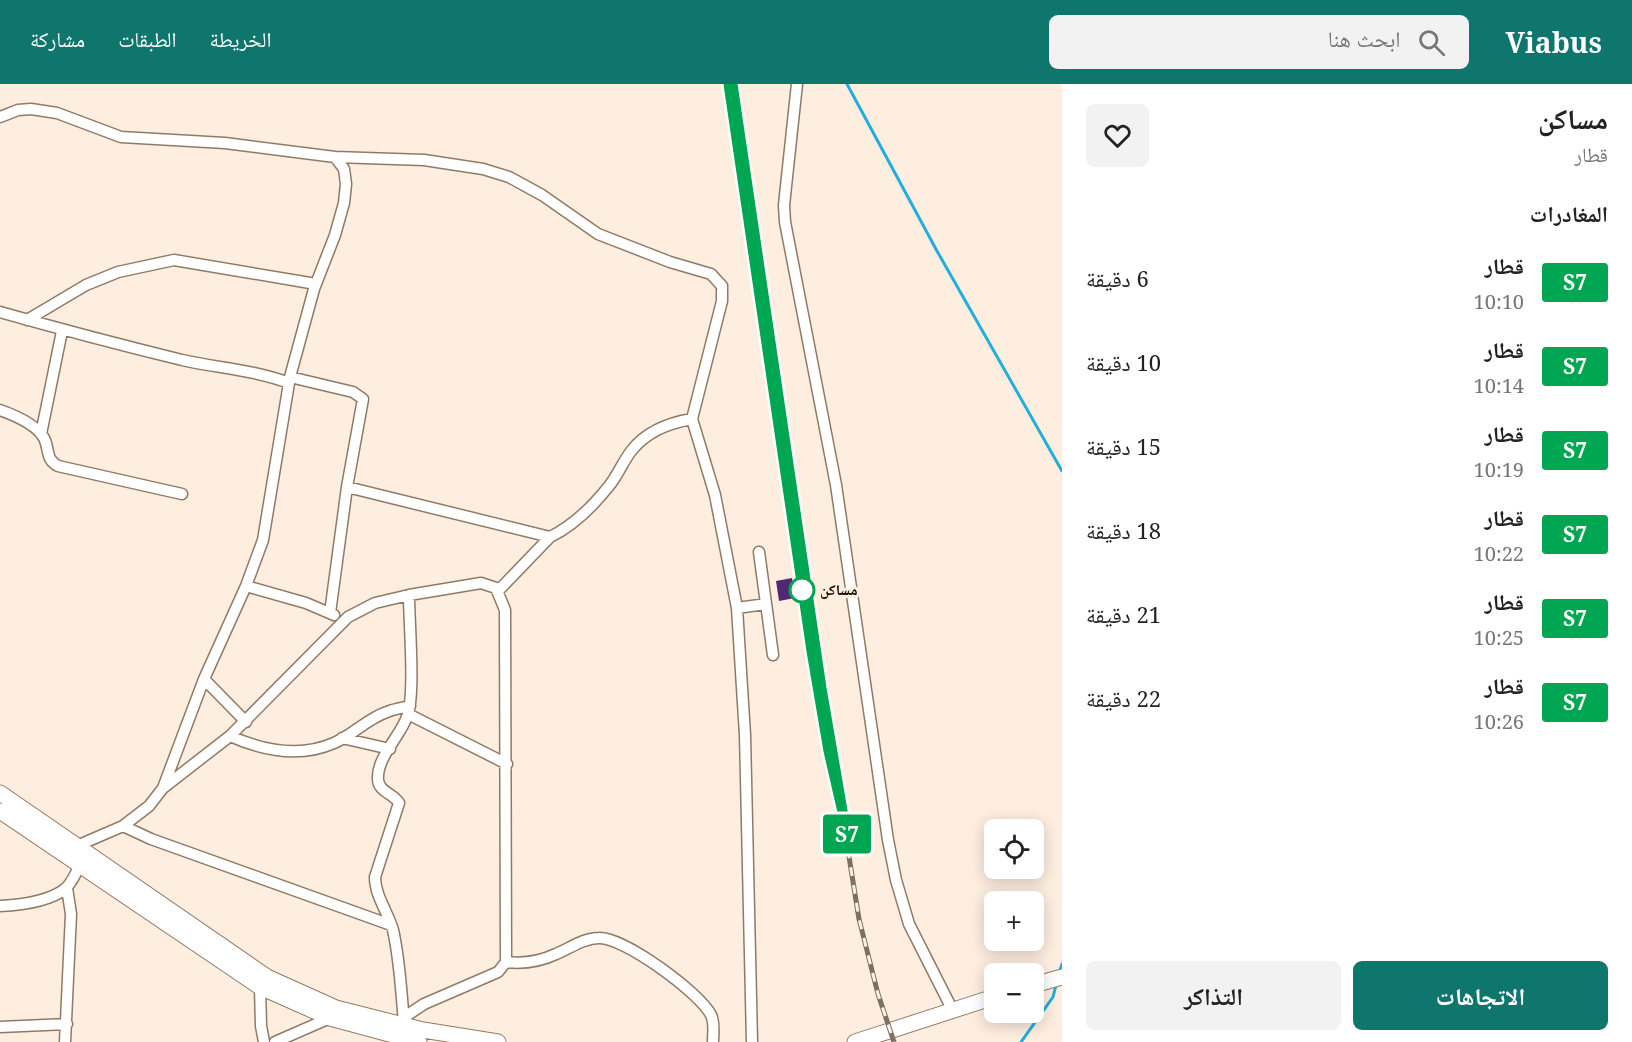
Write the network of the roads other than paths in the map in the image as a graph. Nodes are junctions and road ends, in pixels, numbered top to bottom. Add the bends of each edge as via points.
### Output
1 (797, 84) edge
2 (0, 117) edge
3 (335, 157) junction
4 (316, 284) junction
5 (0, 312) edge
6 (27, 320) junction
7 (62, 331) junction
8 (290, 380) junction
9 (0, 410) edge
10 (692, 419) junction
11 (41, 434) junction
12 (346, 487) junction
13 (182, 494) dead end
14 (550, 537) junction
15 (759, 552) dead end
16 (246, 586) junction
17 (498, 591) junction
18 (409, 594) junction
19 (766, 603) junction
20 (737, 608) junction
21 (330, 613) junction
22 (344, 621) junction
23 (773, 655) dead end
24 (204, 679) junction
25 (409, 710) junction
26 (246, 722) junction
27 (230, 736) junction
28 (342, 738) junction
29 (390, 749) junction
30 (507, 764) junction
31 (163, 788) junction
32 (0, 793) edge
33 (0, 811) edge
34 (123, 826) junction
35 (79, 845) junction
36 (81, 864) junction
37 (67, 888) junction
38 (0, 906) edge
39 (391, 925) junction
40 (506, 962) junction
41 (1062, 977) edge
42 (1044, 982) edge
43 (260, 987) junction
44 (984, 1000) edge
45 (952, 1009) junction
46 (330, 1018) junction
47 (67, 1024) junction
48 (0, 1027) edge
49 (404, 1027) junction
50 (420, 1039) edge
51 (262, 1041) edge
52 (65, 1042) edge
53 (275, 1042) edge
54 (498, 1042) edge
55 (713, 1042) edge
56 (752, 1042) edge
57 (855, 1042) edge

1 - 45 street via 785,222 836,485 888,840 909,924
2 - 3 street via 31,109 57,113 122,137 225,143
3 - 4 street via 344,170 344,203
3 - 10 street via 424,160 509,177 598,234 711,274 722,286 723,294
4 - 6 street via 165,261 118,272 86,285
4 - 8 street
5 - 6 street
6 - 7 street
7 - 8 street
7 - 11 street
8 - 12 street via 362,396
8 - 16 street via 263,540
9 - 11 street
10 - 14 street via 669,423 654,431 632,450 595,503
10 - 20 street via 715,495
11 - 13 street via 48,457 58,466
12 - 14 street
12 - 21 street
14 - 17 street
15 - 19 street
16 - 21 street
16 - 24 street
17 - 18 street via 484,583
17 - 30 street via 506,610
18 - 22 street via 375,603
18 - 25 street
19 - 20 street
19 - 23 street
20 - 56 street via 745,735
21 - 22 street
22 - 26 street
24 - 26 street
24 - 31 street
25 - 28 street via 387,712
25 - 29 street
25 - 30 street
26 - 27 street
27 - 28 street via 270,750 293,752
27 - 31 street
28 - 29 street
29 - 39 street via 378,782 399,803 375,883
30 - 40 street
31 - 34 street
32 - 35 street
33 - 36 street
34 - 35 street
34 - 39 street
35 - 49 street via 267,977 336,1008
36 - 37 street
36 - 43 street
37 - 38 street via 44,899
37 - 47 street via 71,914
39 - 49 street via 400,970
40 - 49 street via 498,972 424,1004
40 - 55 street via 530,963 592,939 620,943 641,953 708,1010
41 - 42 street
43 - 46 street
43 - 51 street
44 - 45 street
45 - 57 street
46 - 49 street
46 - 53 street
47 - 48 street
47 - 52 street
49 - 50 street
50 - 54 street

